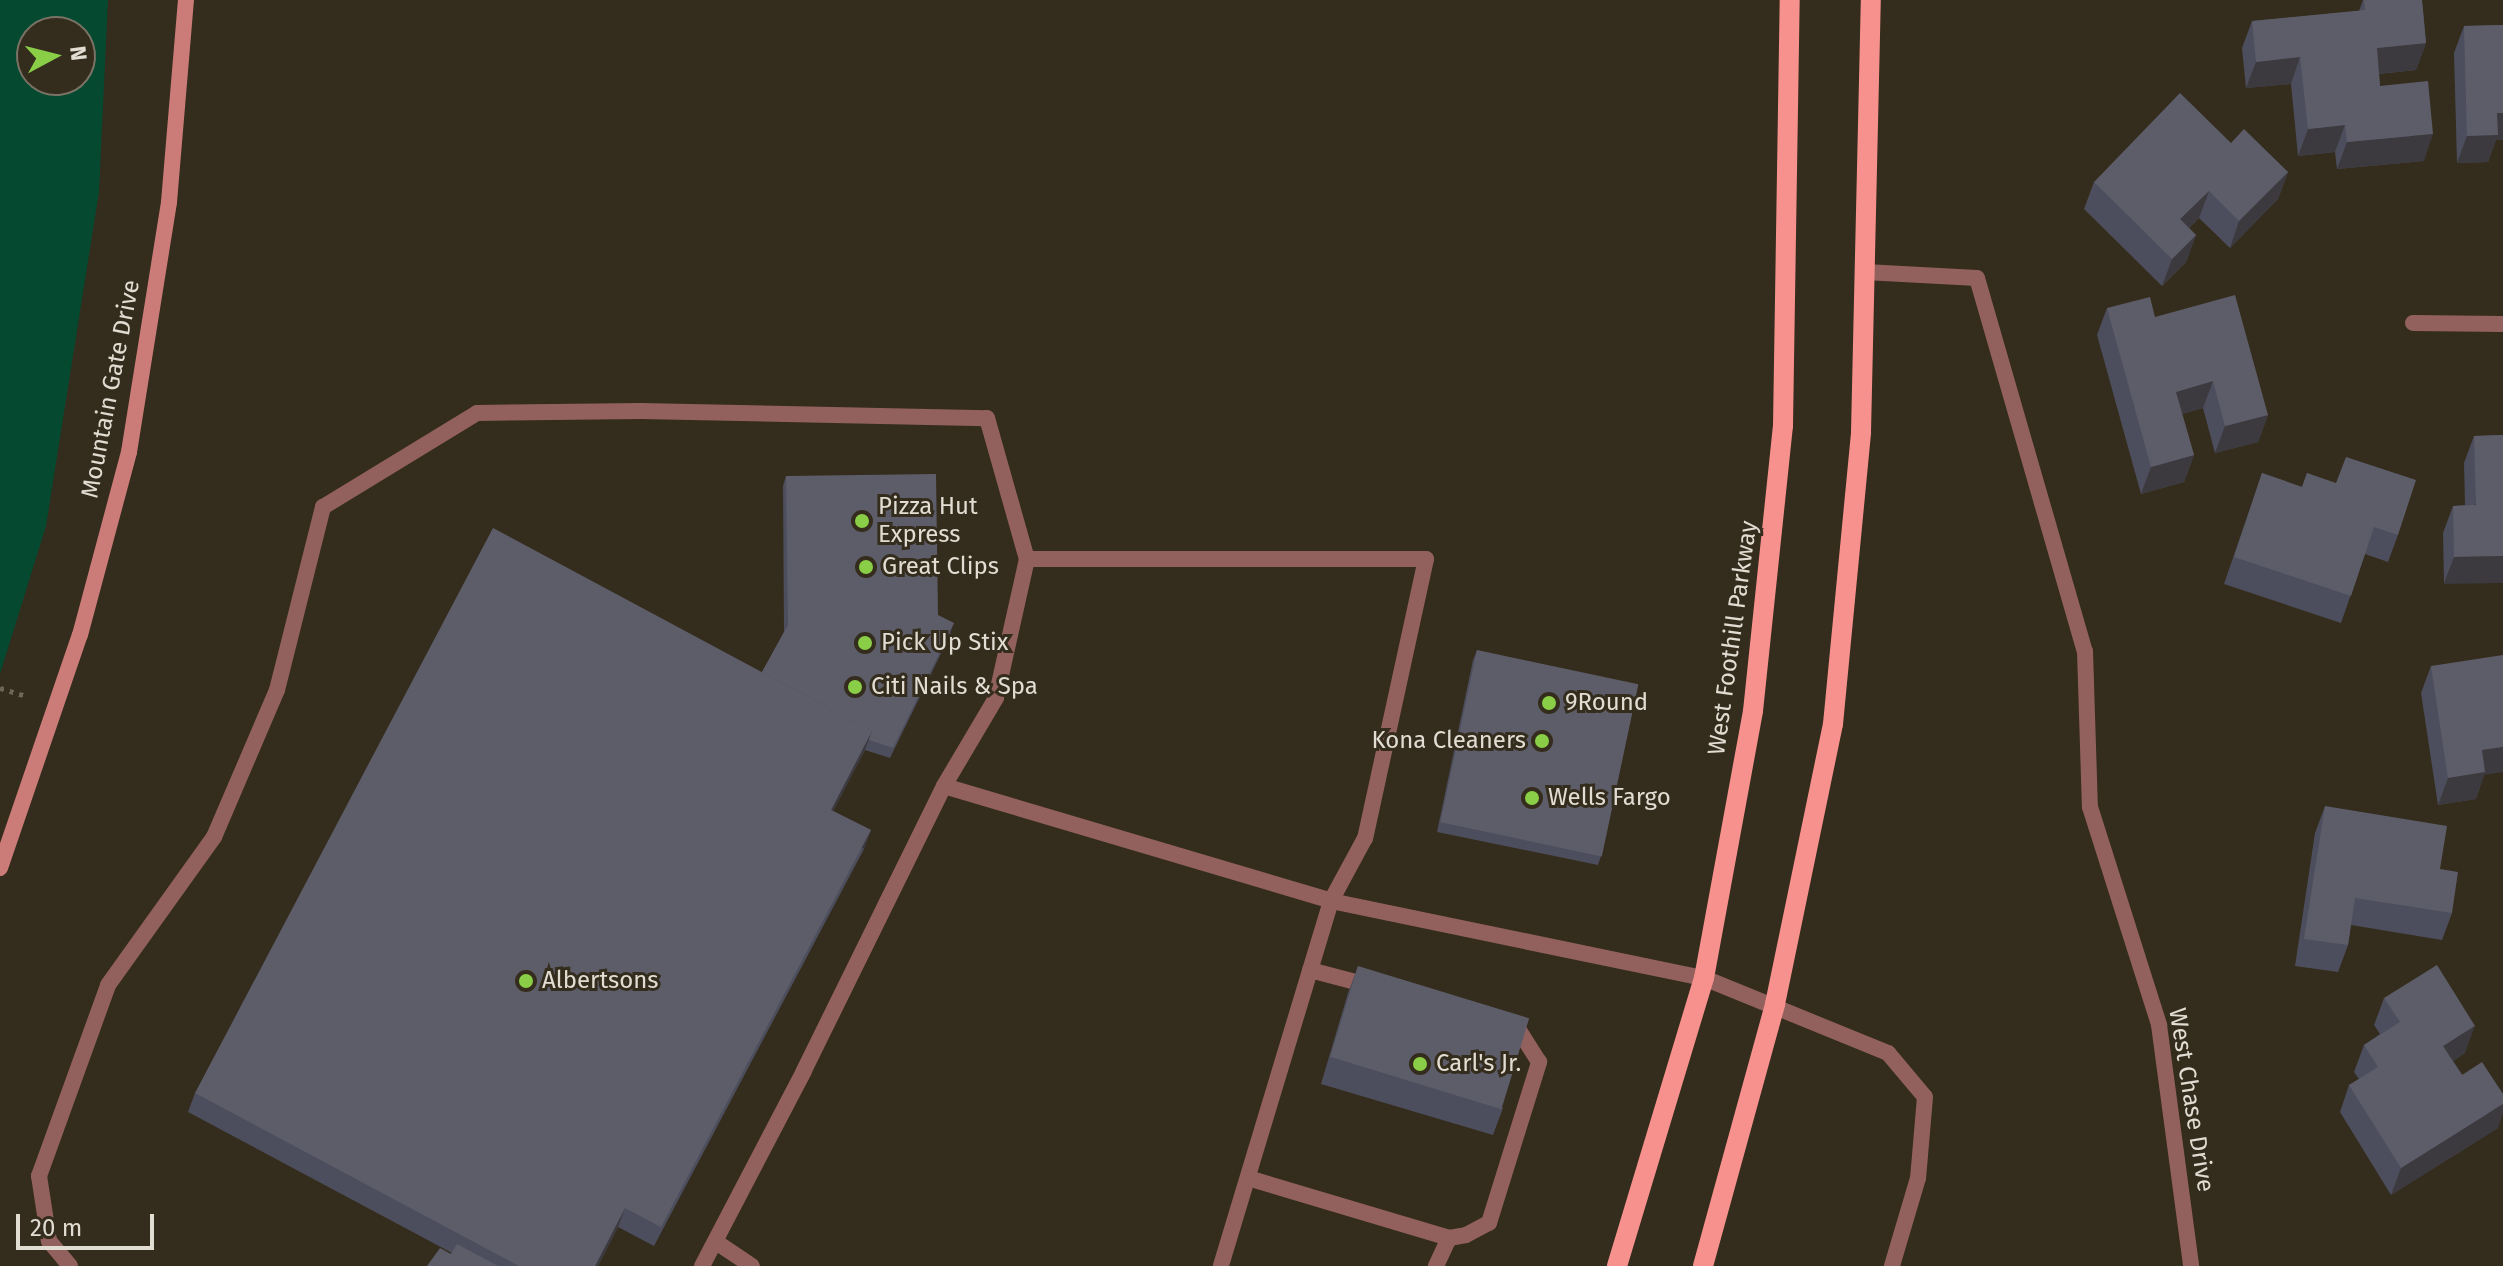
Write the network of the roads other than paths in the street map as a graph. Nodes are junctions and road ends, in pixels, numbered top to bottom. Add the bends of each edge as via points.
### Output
1 (186, 0) edge
2 (1790, 0) edge
3 (1871, 0) edge
4 (1865, 272) junction
5 (2413, 323) dead end
6 (2503, 324) edge
7 (1027, 559) junction
8 (944, 786) junction
9 (0, 868) edge
10 (1331, 901) junction
11 (1310, 970) junction
12 (1704, 978) junction
13 (1383, 990) edge
14 (1775, 1004) junction
15 (1486, 1017) edge
16 (1248, 1178) junction
17 (1449, 1238) junction
18 (716, 1242) junction
19 (70, 1266) edge
20 (702, 1266) edge
21 (752, 1266) edge
22 (1221, 1266) edge
23 (1436, 1266) edge
24 (1617, 1266) edge
25 (1703, 1266) edge
26 (1892, 1266) edge
27 (2191, 1266) edge

1 - 9 main road, Mountain Gate Drive via 169,202 129,452 80,635
2 - 12 main road, West Foothill Parkway via 1778,489 1753,711
3 - 4 main road
4 - 14 main road via 1861,432 1833,724
4 - 27 street, West Chase Drive via 1977,278 2085,651 2090,807 2159,1025
5 - 6 street
7 - 8 street via 996,698
7 - 10 street via 1426,559 1365,838
7 - 19 street via 987,418 477,413 323,507 271,705 214,837 108,985 39,1176 49,1241
8 - 10 street
8 - 18 street
10 - 11 street
10 - 12 street
11 - 13 street
11 - 16 street
12 - 14 street
12 - 24 main road, West Foothill Parkway
14 - 25 main road
14 - 26 street via 1888,1053 1925,1097 1918,1178
15 - 17 street via 1515,1024 1539,1062 1489,1223
16 - 17 street
16 - 22 street
17 - 23 street
18 - 20 street
18 - 21 street

